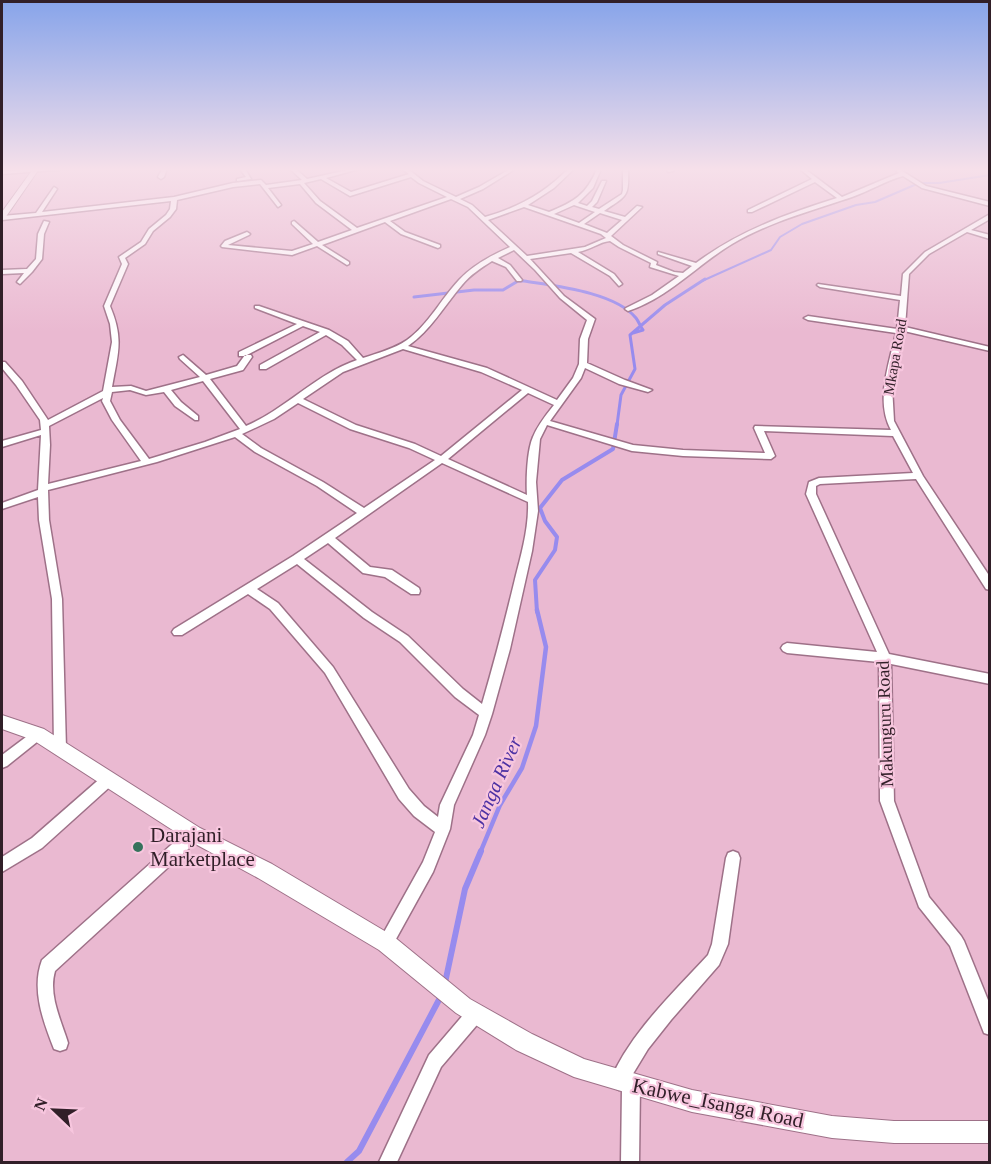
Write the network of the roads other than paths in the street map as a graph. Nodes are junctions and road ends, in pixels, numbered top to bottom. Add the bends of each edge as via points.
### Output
1 (45, 223) edge
2 (159, 223) edge
3 (294, 223) dead end
4 (348, 223) edge
5 (380, 223) edge
6 (390, 223) edge
7 (488, 223) edge
8 (574, 223) edge
9 (582, 223) edge
10 (621, 223) edge
11 (773, 223) edge
12 (977, 223) edge
13 (579, 225) junction
14 (966, 230) junction
15 (357, 231) junction
16 (247, 234) dead end
17 (990, 237) edge
18 (609, 238) junction
19 (317, 244) junction
20 (438, 246) dead end
21 (514, 248) junction
22 (572, 251) junction
23 (660, 253) dead end
24 (493, 258) junction
25 (525, 258) junction
26 (347, 263) dead end
27 (697, 266) junction
28 (30, 271) junction
29 (2, 272) edge
30 (683, 275) junction
31 (519, 280) dead end
32 (20, 282) dead end
33 (619, 284) dead end
34 (820, 285) dead end
35 (903, 298) junction
36 (257, 307) dead end
37 (628, 309) dead end
38 (808, 318) dead end
39 (304, 323) junction
40 (901, 330) junction
41 (326, 332) junction
42 (403, 346) junction
43 (990, 349) edge
44 (183, 357) dead end
45 (361, 360) junction
46 (2, 364) edge
47 (583, 364) junction
48 (263, 367) dead end
49 (205, 378) junction
50 (166, 389) junction
51 (527, 390) junction
52 (648, 390) dead end
53 (107, 391) junction
54 (298, 400) junction
55 (559, 404) junction
56 (195, 418) dead end
57 (545, 422) junction
58 (46, 428) junction
59 (241, 432) junction
60 (895, 433) junction
61 (2, 444) edge
62 (442, 459) junction
63 (146, 461) junction
64 (919, 476) junction
65 (43, 490) junction
66 (533, 501) junction
67 (2, 506) edge
68 (363, 512) junction
69 (328, 537) junction
70 (297, 559) junction
71 (990, 586) edge
72 (249, 589) junction
73 (415, 591) dead end
74 (178, 632) dead end
75 (787, 648) dead end
76 (885, 658) junction
77 (990, 679) edge
78 (486, 714) junction
79 (2, 722) edge
80 (38, 734) junction
81 (60, 750) junction
82 (2, 762) edge
83 (108, 780) junction
84 (443, 829) junction
85 (194, 834) junction
86 (733, 858) dead end
87 (2, 865) edge
88 (386, 943) junction
89 (470, 1010) junction
90 (990, 1027) edge
91 (60, 1043) dead end
92 (625, 1083) junction
93 (990, 1132) edge
94 (388, 1162) edge
95 (630, 1162) edge

1 - 28 street via 39,259
2 - 53 street via 144,242 122,257 125,264 106,306 116,342
3 - 19 street
4 - 15 street
5 - 15 street
6 - 20 street
7 - 21 street
8 - 13 street
9 - 13 street
10 - 18 street
11 - 27 street via 729,243
12 - 14 street, Mkapa Road
13 - 18 street
14 - 17 street
14 - 35 street, Mkapa Road via 913,265 906,274
15 - 19 street
16 - 19 street via 225,246 284,254
18 - 22 street via 592,248
18 - 30 street via 655,263 652,266
19 - 26 street
21 - 24 street
21 - 25 street
22 - 25 street
22 - 33 street via 612,275
23 - 27 street
24 - 31 street via 508,266
24 - 42 street via 473,270
25 - 47 street via 552,288 591,317 584,339
27 - 30 street
28 - 29 street
28 - 32 street
30 - 37 street
34 - 35 street
35 - 40 street, Mkapa Road
36 - 39 street
38 - 40 street
39 - 41 street
39 - 49 street via 245,356 240,368
40 - 43 street
40 - 60 street, Mkapa Road via 887,397
41 - 45 street via 345,342
41 - 48 street
42 - 45 street
42 - 51 street via 484,370
44 - 49 street
45 - 54 street via 322,381
46 - 58 street via 29,396
47 - 52 street
47 - 55 street
49 - 50 street
49 - 59 street
50 - 53 street via 146,393 131,388
50 - 56 street
51 - 55 street
51 - 62 street
53 - 58 street
53 - 63 street via 110,410
54 - 59 street
54 - 62 street via 353,427
55 - 57 street
57 - 60 street via 624,445 674,453 771,456 758,428
57 - 66 street via 534,446
58 - 61 street
58 - 65 street
59 - 63 street
59 - 68 street via 258,450
60 - 64 street, Mkapa Road
62 - 66 street
62 - 68 street
63 - 65 street
64 - 71 street, Mkapa Road
64 - 76 street, Makunguru Road via 819,481 810,488
65 - 67 street
65 - 81 street via 57,599
66 - 78 street via 527,551
68 - 69 street
69 - 70 street
69 - 73 street via 367,570 387,573
70 - 72 street
70 - 78 street via 404,639
72 - 74 street
72 - 84 street via 274,606 329,670 404,794 419,812
75 - 76 street
76 - 77 street
76 - 90 street, Makunguru Road via 886,787 892,818 924,902 956,941
78 - 84 street via 447,805
79 - 80 street, Kabwe_Isanga Road
80 - 81 street, Kabwe_Isanga Road
80 - 82 street
81 - 83 street, Kabwe_Isanga Road
83 - 85 street, Kabwe_Isanga Road
83 - 87 street via 37,843
84 - 88 street via 416,891
85 - 88 street, Kabwe_Isanga Road
85 - 91 street via 48,966 44,988
86 - 92 street via 714,960 659,1021
88 - 89 street, Kabwe_Isanga Road
89 - 92 street, Kabwe_Isanga Road via 524,1042 582,1069
89 - 94 street via 435,1061
92 - 93 street, Kabwe_Isanga Road via 703,1104 832,1127 894,1132
92 - 95 street

